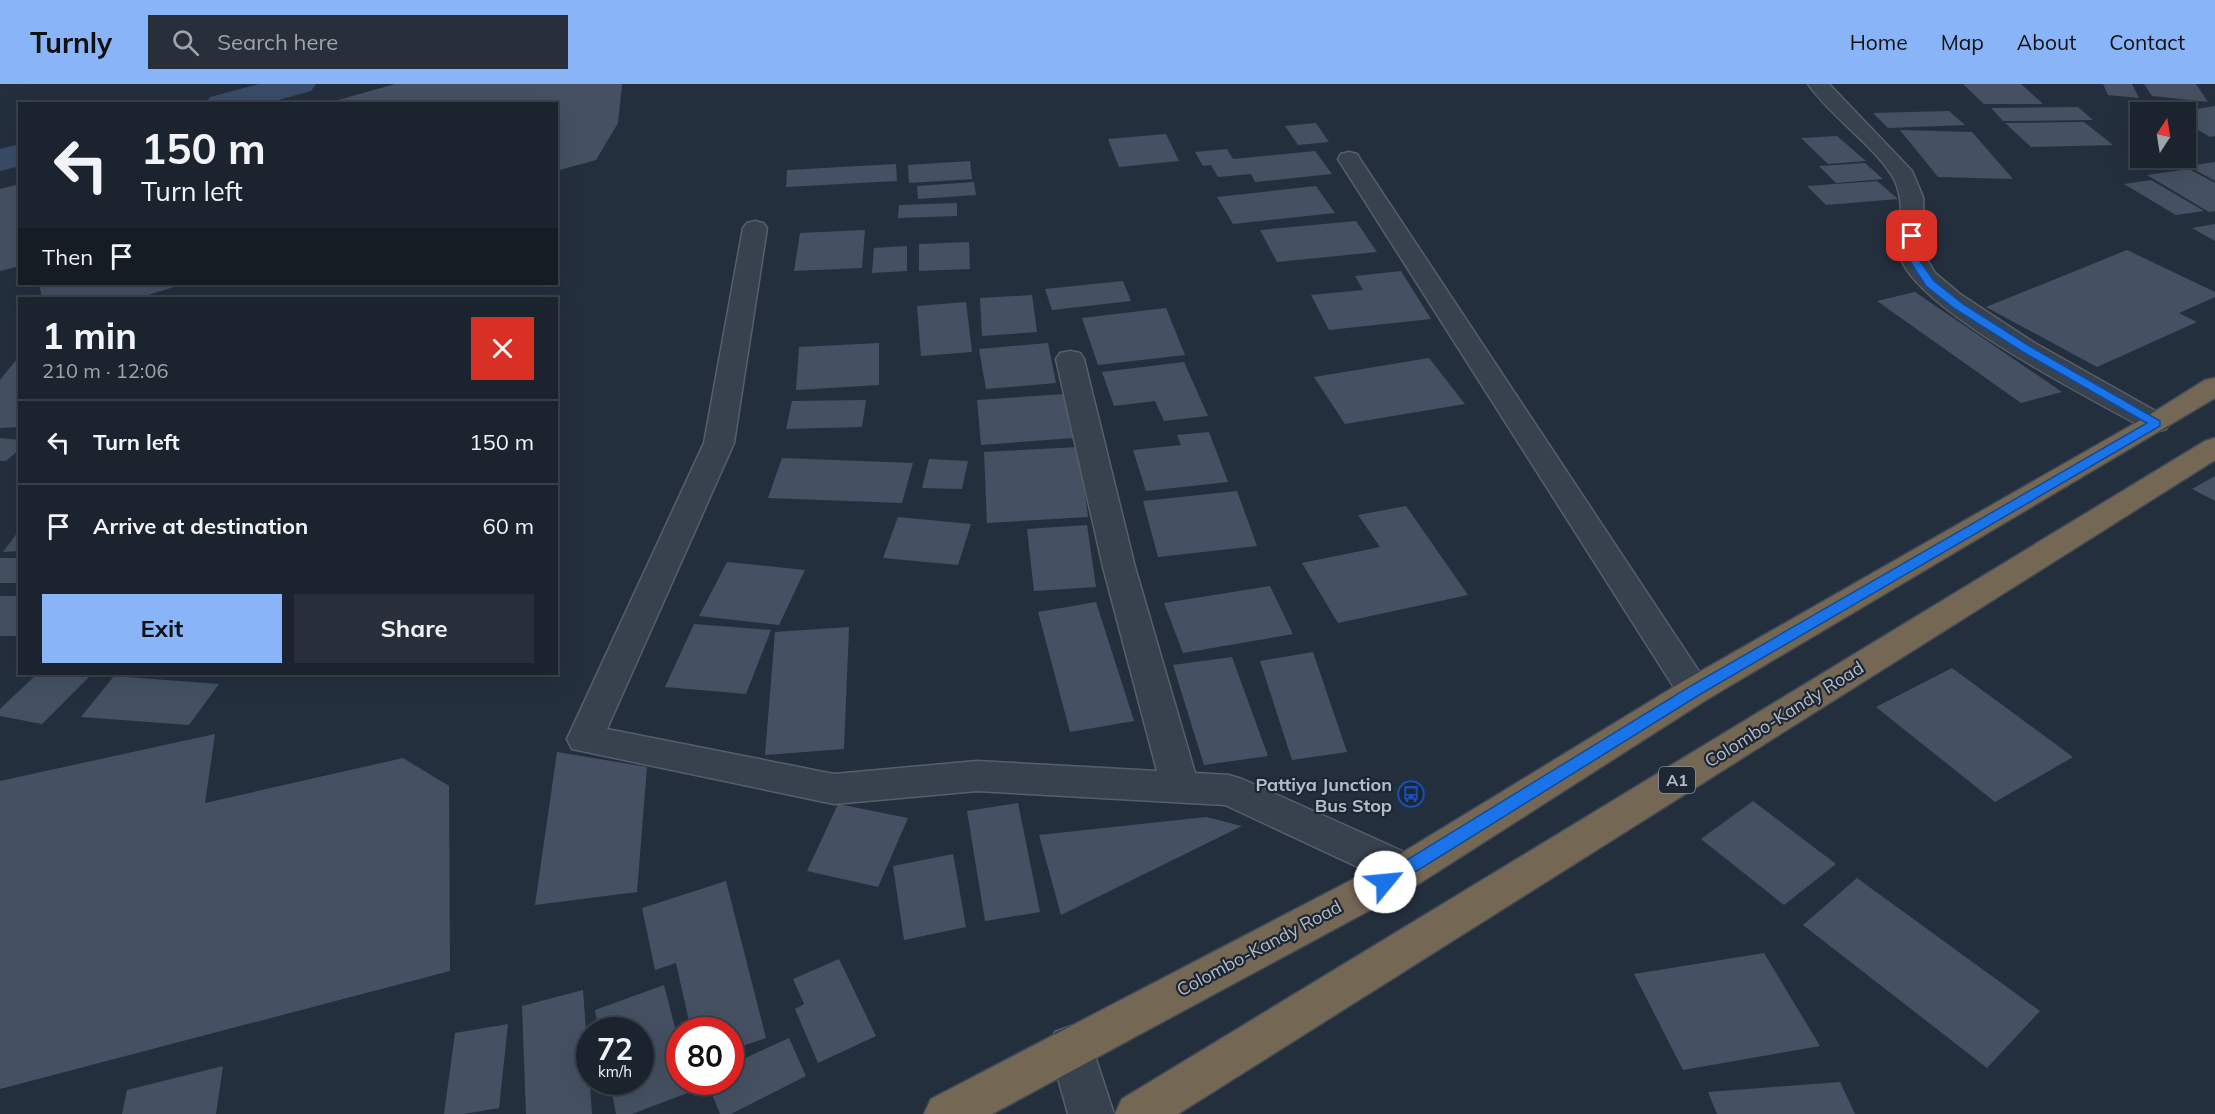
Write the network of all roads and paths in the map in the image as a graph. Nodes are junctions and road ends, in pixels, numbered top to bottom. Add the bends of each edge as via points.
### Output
1 (1818, 84) edge
2 (1349, 159) dead end
3 (755, 228) dead end
4 (1070, 359) dead end
5 (2215, 387) edge
6 (2156, 423) junction
7 (2215, 447) edge
8 (1694, 691) junction
9 (1180, 787) junction
10 (1406, 871) junction
11 (1071, 1046) junction
12 (947, 1114) edge
13 (1091, 1114) edge
14 (1138, 1114) edge

1 - 6 street via 1901,171 1910,186 1914,260 1930,283 1959,307 2017,344
2 - 8 street
3 - 9 street via 719,443 585,739 834,789 977,776
4 - 9 street via 1119,567
5 - 6 highway, Colombo-Kandy Road
6 - 8 highway, Colombo-Kandy Road
7 - 14 highway, Colombo-Kandy Road / A1
8 - 10 highway, Colombo-Kandy Road
9 - 10 street via 1229,790
10 - 11 highway, Colombo-Kandy Road
11 - 12 highway, Colombo-Kandy Road
11 - 13 street

